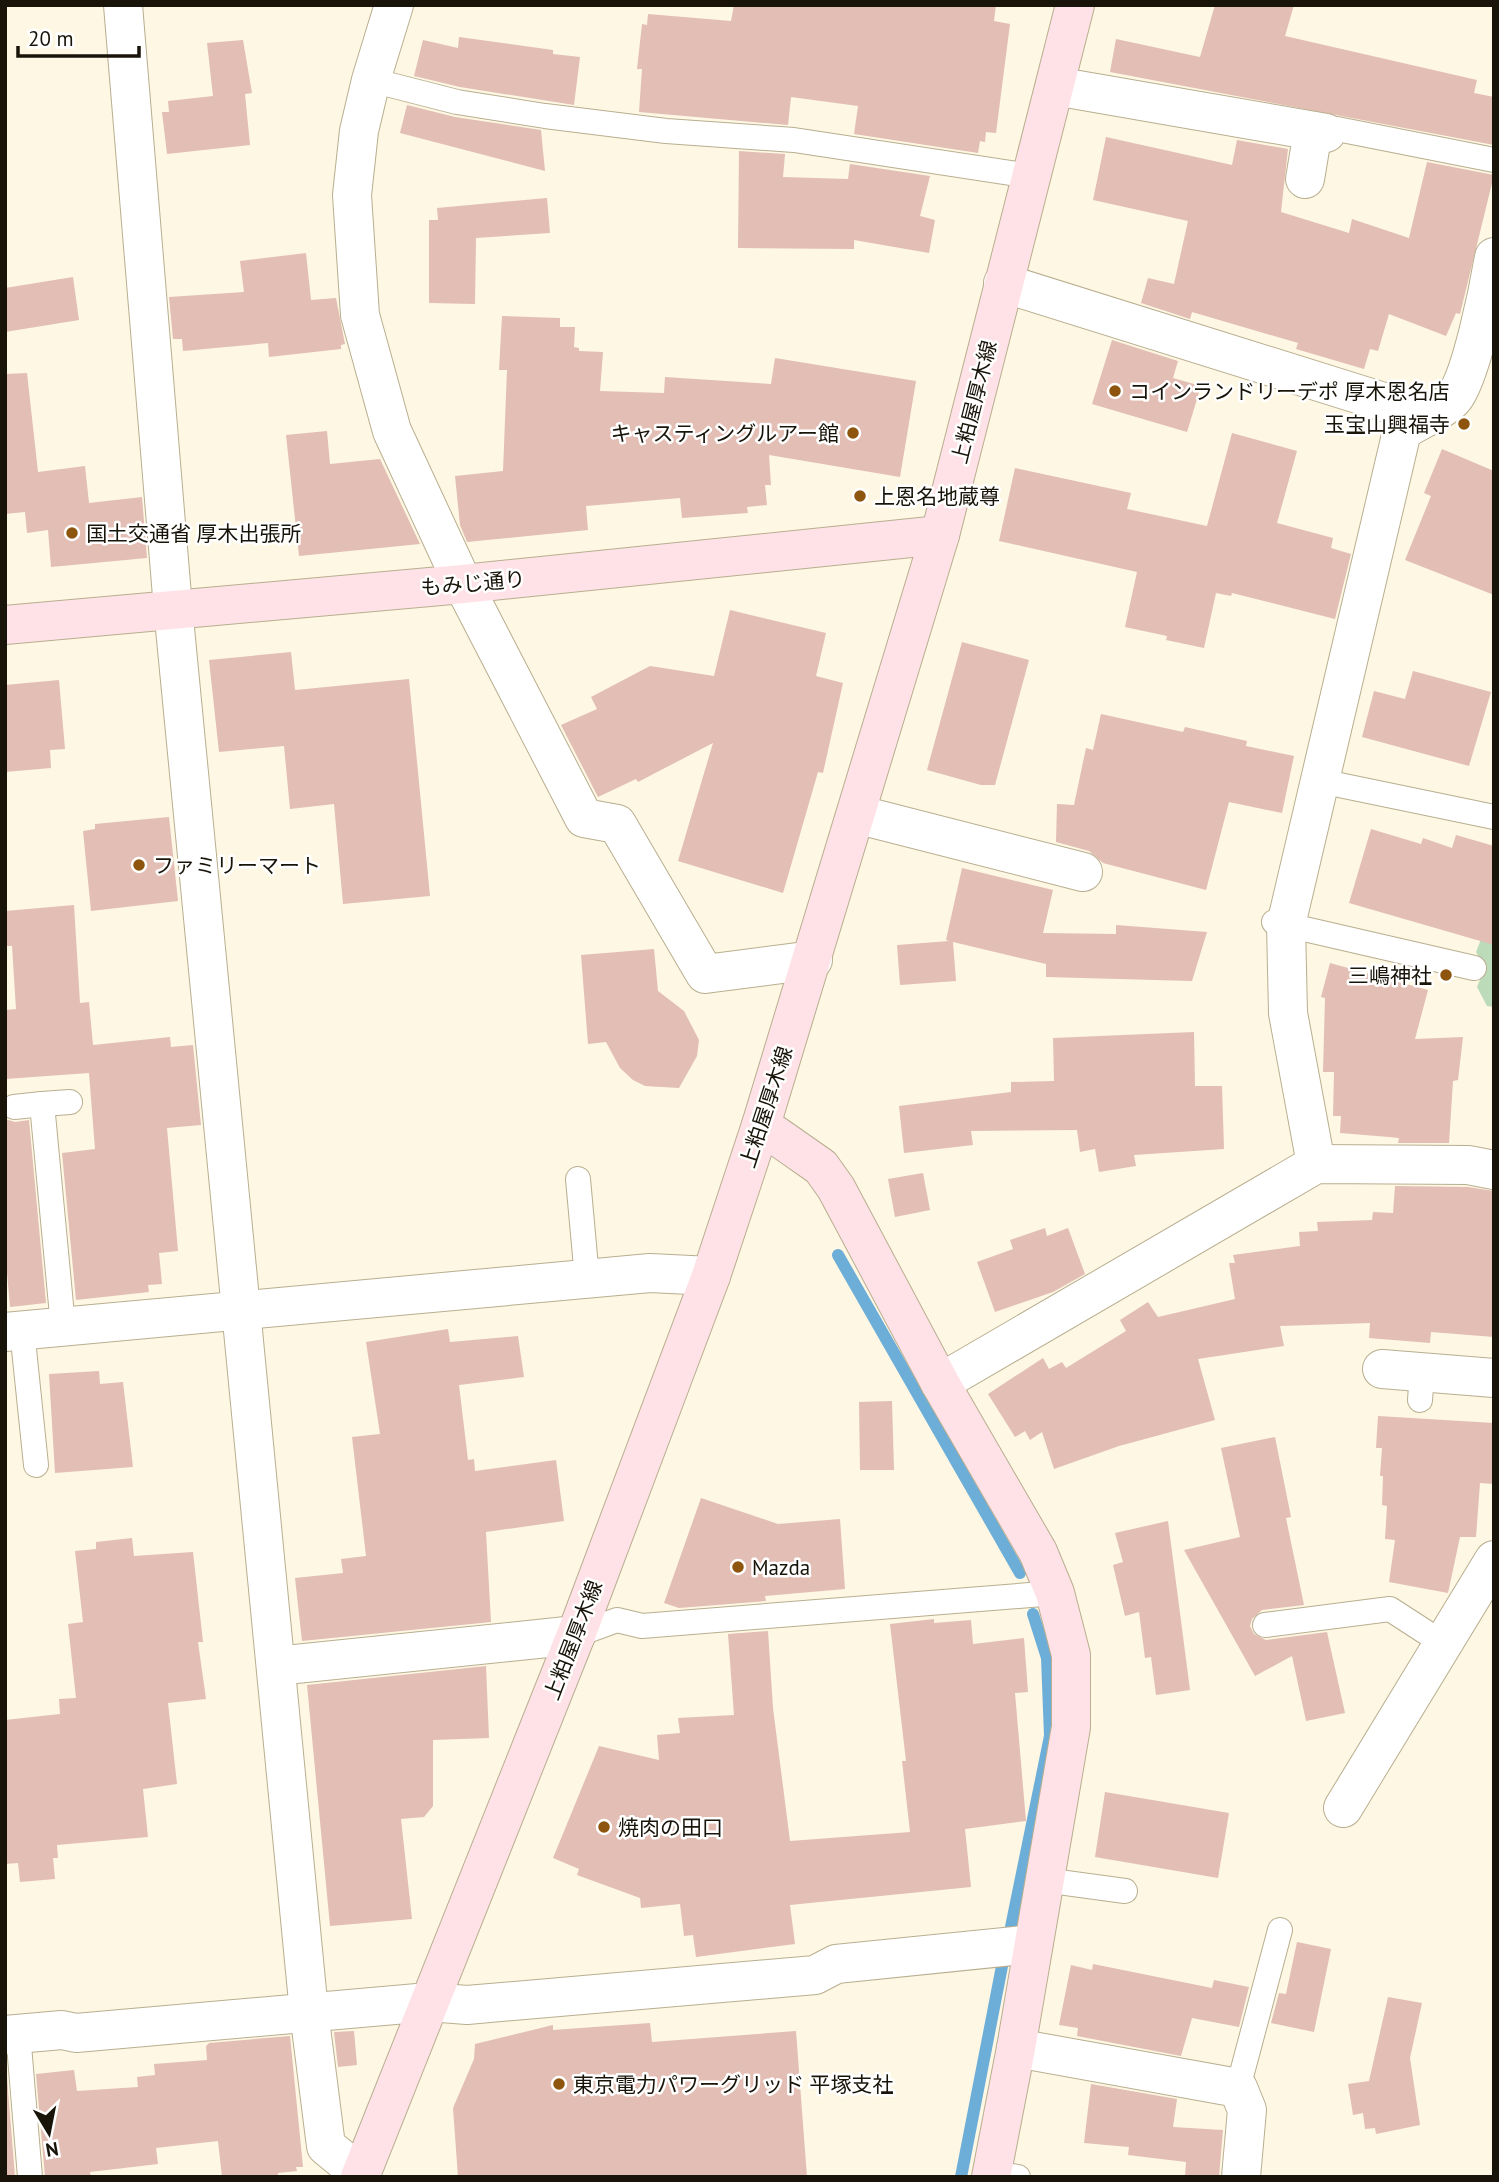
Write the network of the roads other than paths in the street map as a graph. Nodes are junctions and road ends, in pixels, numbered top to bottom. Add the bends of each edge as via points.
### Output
1 (123, 5) edge
2 (394, 5) edge
3 (1074, 5) edge
4 (370, 80) junction
5 (1055, 86) junction
6 (1320, 132) junction
7 (1494, 160) edge
8 (1030, 176) junction
9 (1305, 179) dead end
10 (1494, 257) edge
11 (1003, 283) junction
12 (1481, 369) edge
13 (1425, 415) junction
14 (940, 535) junction
15 (463, 584) junction
16 (173, 608) junction
17 (5, 625) edge
18 (1320, 781) junction
19 (856, 814) junction
20 (1494, 817) edge
21 (1083, 872) dead end
22 (1278, 923) junction
23 (813, 960) junction
24 (1475, 968) dead end
25 (71, 1101) dead end
26 (43, 1104) junction
27 (14, 1107) dead end
28 (761, 1125) junction
29 (1316, 1164) junction
30 (1494, 1170) edge
31 (578, 1179) dead end
32 (711, 1276) junction
33 (587, 1278) junction
34 (241, 1309) junction
35 (63, 1326) junction
36 (14, 1331) edge
37 (1382, 1369) dead end
38 (1494, 1378) edge
39 (940, 1383) junction
40 (36, 1465) dead end
41 (1494, 1560) edge
42 (1055, 1593) junction
43 (1265, 1625) dead end
44 (576, 1635) junction
45 (1444, 1644) junction
46 (276, 1666) junction
47 (1346, 1783) dead end
48 (1044, 1880) junction
49 (1125, 1891) dead end
50 (1280, 1930) dead end
51 (1033, 1944) junction
52 (429, 2002) junction
53 (309, 2012) junction
54 (12, 2034) edge
55 (1016, 2048) junction
56 (1238, 2088) junction
57 (1000, 2175) edge
58 (360, 2176) edge
59 (30, 2177) edge
60 (1241, 2177) edge

1 - 16 street
2 - 4 street
3 - 5 main road, 上粕屋厚木線
4 - 8 lane via 457,102 545,116 794,140
4 - 15 street via 352,195 360,315 392,431
5 - 6 street
5 - 8 main road, 上粕屋厚木線
6 - 7 lane via 1337,129
6 - 9 street
8 - 11 main road, 上粕屋厚木線
10 - 12 street
11 - 13 street
11 - 14 main road, 上粕屋厚木線
12 - 13 street via 1453,400
13 - 18 street via 1402,430
14 - 15 main road, もみじ通り
14 - 19 main road, 上粕屋厚木線
15 - 16 main road, もみじ通り
15 - 23 street via 584,818 617,824 705,974
16 - 17 main road, もみじ通り
16 - 34 street
18 - 20 lane
18 - 22 street
19 - 21 street
19 - 23 main road, 上粕屋厚木線
22 - 24 lane
22 - 29 street via 1288,1013
23 - 28 main road, 上粕屋厚木線
25 - 26 lane
26 - 27 lane
26 - 35 lane
28 - 32 main road, 上粕屋厚木線
28 - 39 main road via 821,1167 836,1188
29 - 30 street via 1468,1165
29 - 39 street
31 - 33 lane
32 - 33 street via 650,1273
32 - 44 main road, 上粕屋厚木線
33 - 34 street
34 - 35 street
34 - 46 street
35 - 36 street
36 - 40 lane
37 - 38 street via 1421,1386
39 - 42 main road via 1038,1552
41 - 45 street
42 - 44 lane via 642,1626 617,1620
42 - 48 main road via 1071,1655 1073,1685 1071,1727
43 - 45 lane via 1390,1609
44 - 46 street
44 - 52 main road, 上粕屋厚木線
45 - 47 street
46 - 53 street
48 - 49 lane
48 - 51 main road
50 - 56 lane
51 - 52 street via 836,1964 815,1975 467,2005
51 - 55 main road
52 - 53 street
52 - 58 main road, 上粕屋厚木線
53 - 54 street via 76,2033
53 - 58 street via 326,2146
54 - 59 lane
55 - 56 street
55 - 57 main road
56 - 60 street via 1247,2110

